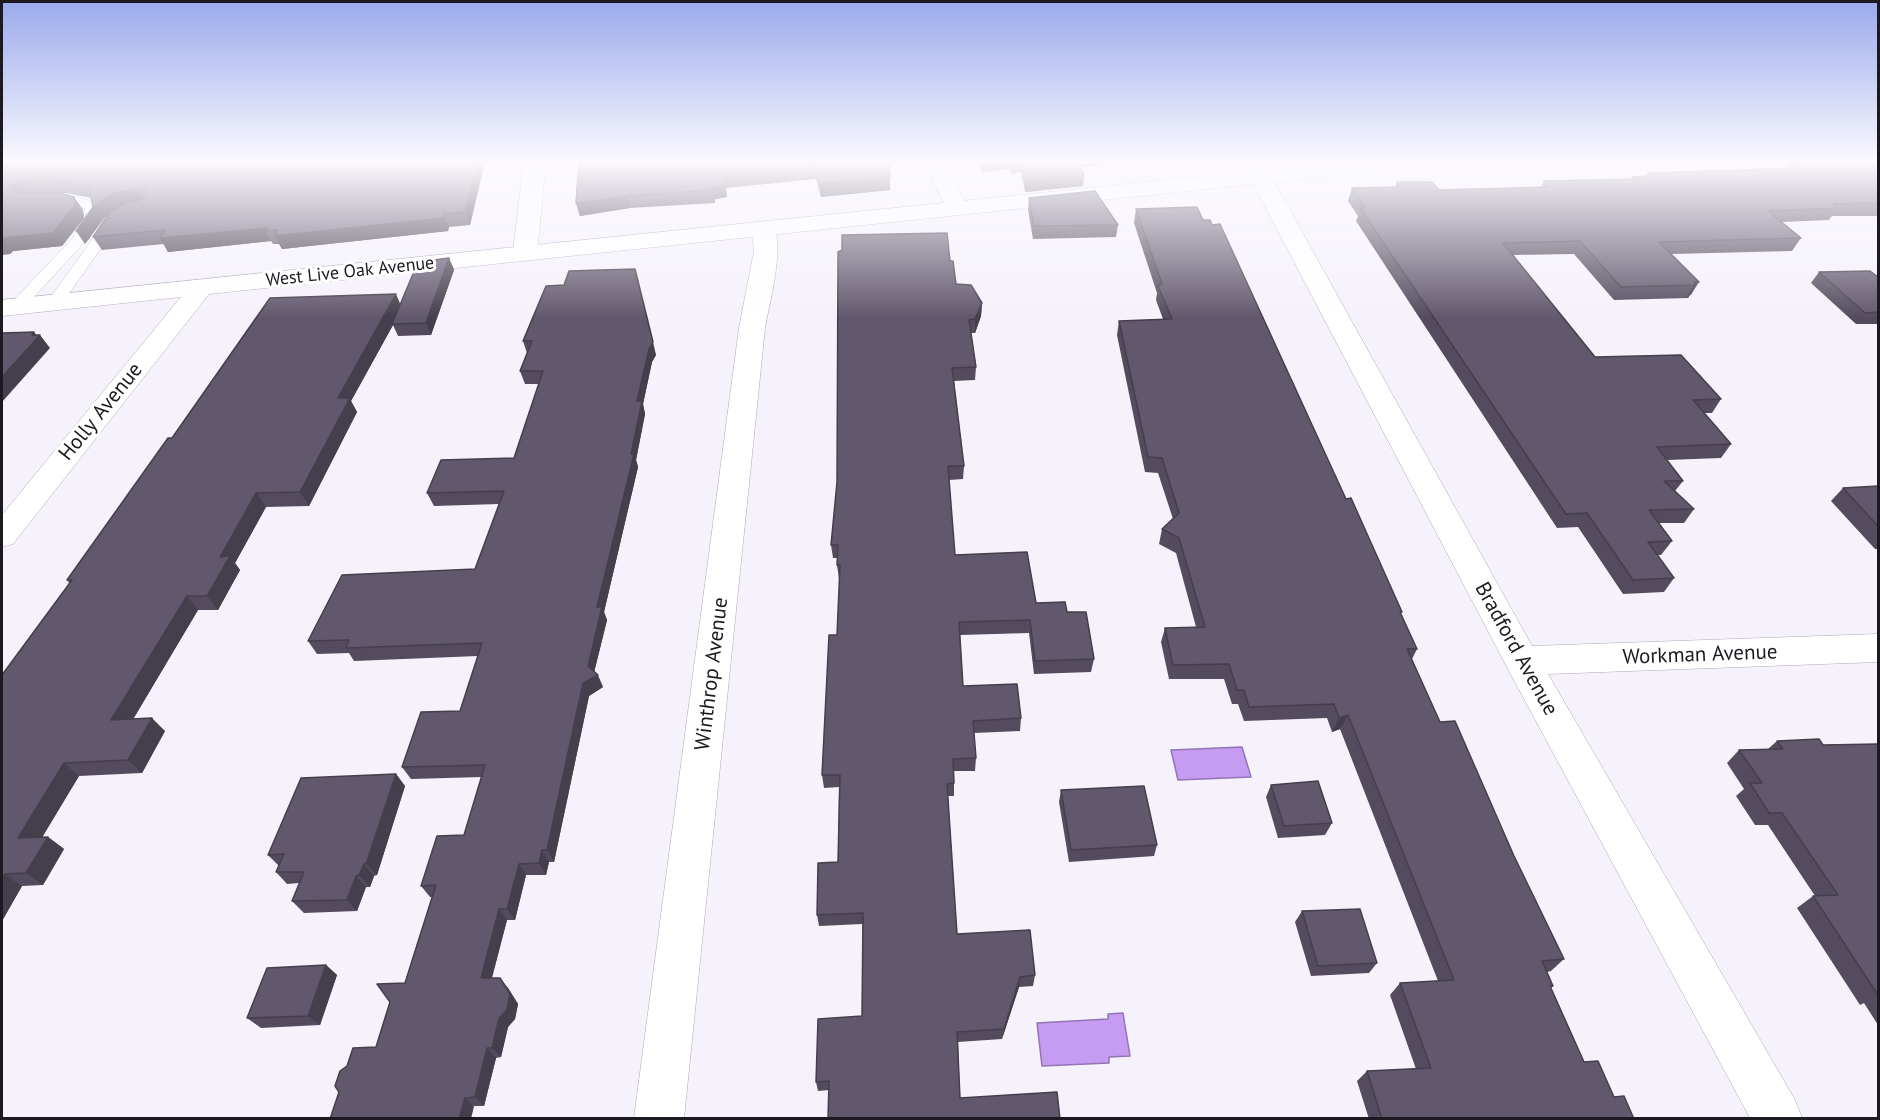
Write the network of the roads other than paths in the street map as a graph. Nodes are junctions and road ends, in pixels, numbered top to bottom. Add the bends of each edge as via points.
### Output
1 (93, 213) edge
2 (124, 213) edge
3 (529, 213) edge
4 (909, 213) edge
5 (1280, 213) edge
6 (764, 229) junction
7 (525, 253) junction
8 (201, 288) junction
9 (56, 302) junction
10 (9, 307) edge
11 (2, 536) edge
12 (1878, 648) edge
13 (1522, 662) junction
14 (659, 1119) edge
15 (1777, 1119) edge

1 - 10 lane via 93,219 76,243
2 - 9 lane via 90,250
3 - 7 street
4 - 6 street, West Live Oak Avenue
5 - 13 street, Bradford Avenue
6 - 7 street, West Live Oak Avenue
6 - 14 street, Winthrop Avenue via 766,251 752,328
7 - 8 street, West Live Oak Avenue
8 - 9 street, West Live Oak Avenue
8 - 11 street, Holly Avenue
9 - 10 street, West Live Oak Avenue
12 - 13 street, Workman Avenue
13 - 15 street, Bradford Avenue

